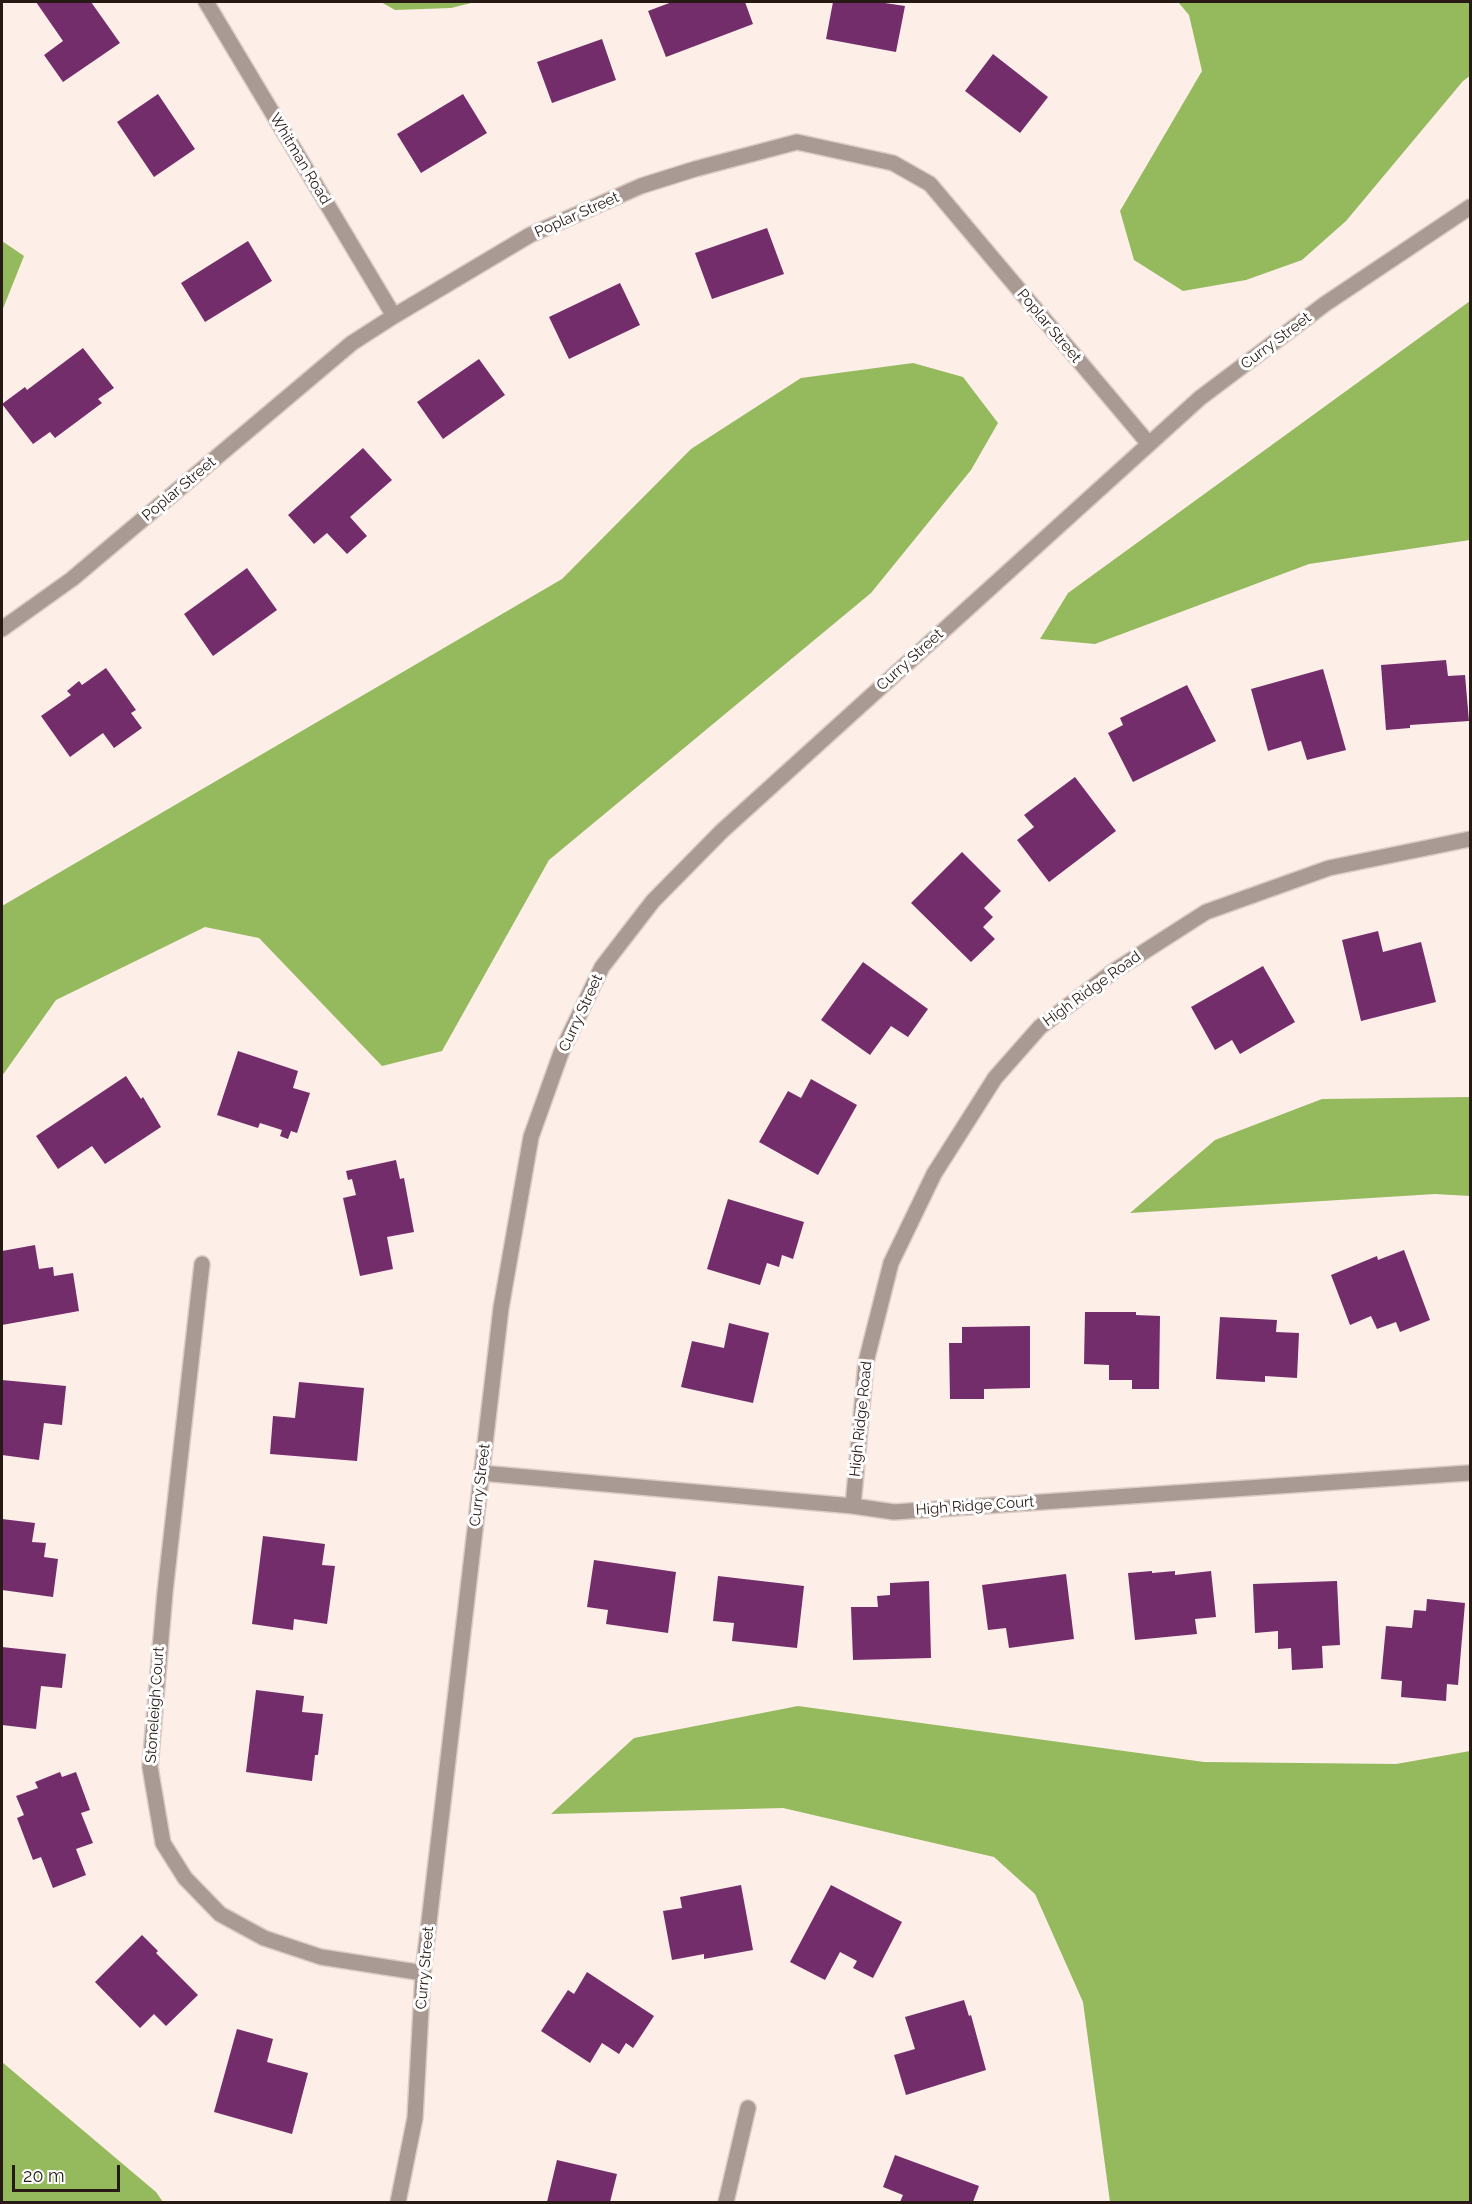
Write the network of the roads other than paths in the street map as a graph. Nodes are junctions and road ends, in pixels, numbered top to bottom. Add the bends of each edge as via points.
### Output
1 (206, 2) edge
2 (1470, 207) edge
3 (394, 316) junction
4 (1149, 444) junction
5 (2, 629) edge
6 (1470, 839) edge
7 (202, 1264) dead end
8 (481, 1473) junction
9 (1469, 1473) dead end
10 (853, 1506) junction
11 (423, 1972) junction
12 (748, 2108) dead end
13 (398, 2202) edge
14 (726, 2202) edge

1 - 3 street, Whitman Road
2 - 4 street, Curry Street via 1325,304 1200,398
3 - 4 street, Poplar Street via 530,235 641,186 797,142 816,145 893,163 930,184
3 - 5 street, Poplar Street via 352,344 72,579
4 - 8 street, Curry Street via 722,831 653,901 602,967 561,1053 531,1137 501,1308
6 - 10 street, High Ridge Road via 1329,868 1206,912 1114,971 1040,1027 995,1078 940,1165 891,1263 866,1362
7 - 11 street, Stoneleigh Court via 165,1592 150,1767 163,1843 185,1878 220,1914 264,1938 321,1957
8 - 10 street, High Ridge Court
8 - 11 street, Curry Street
9 - 10 street, High Ridge Court via 894,1512
11 - 13 street, Curry Street via 415,2118
12 - 14 street

